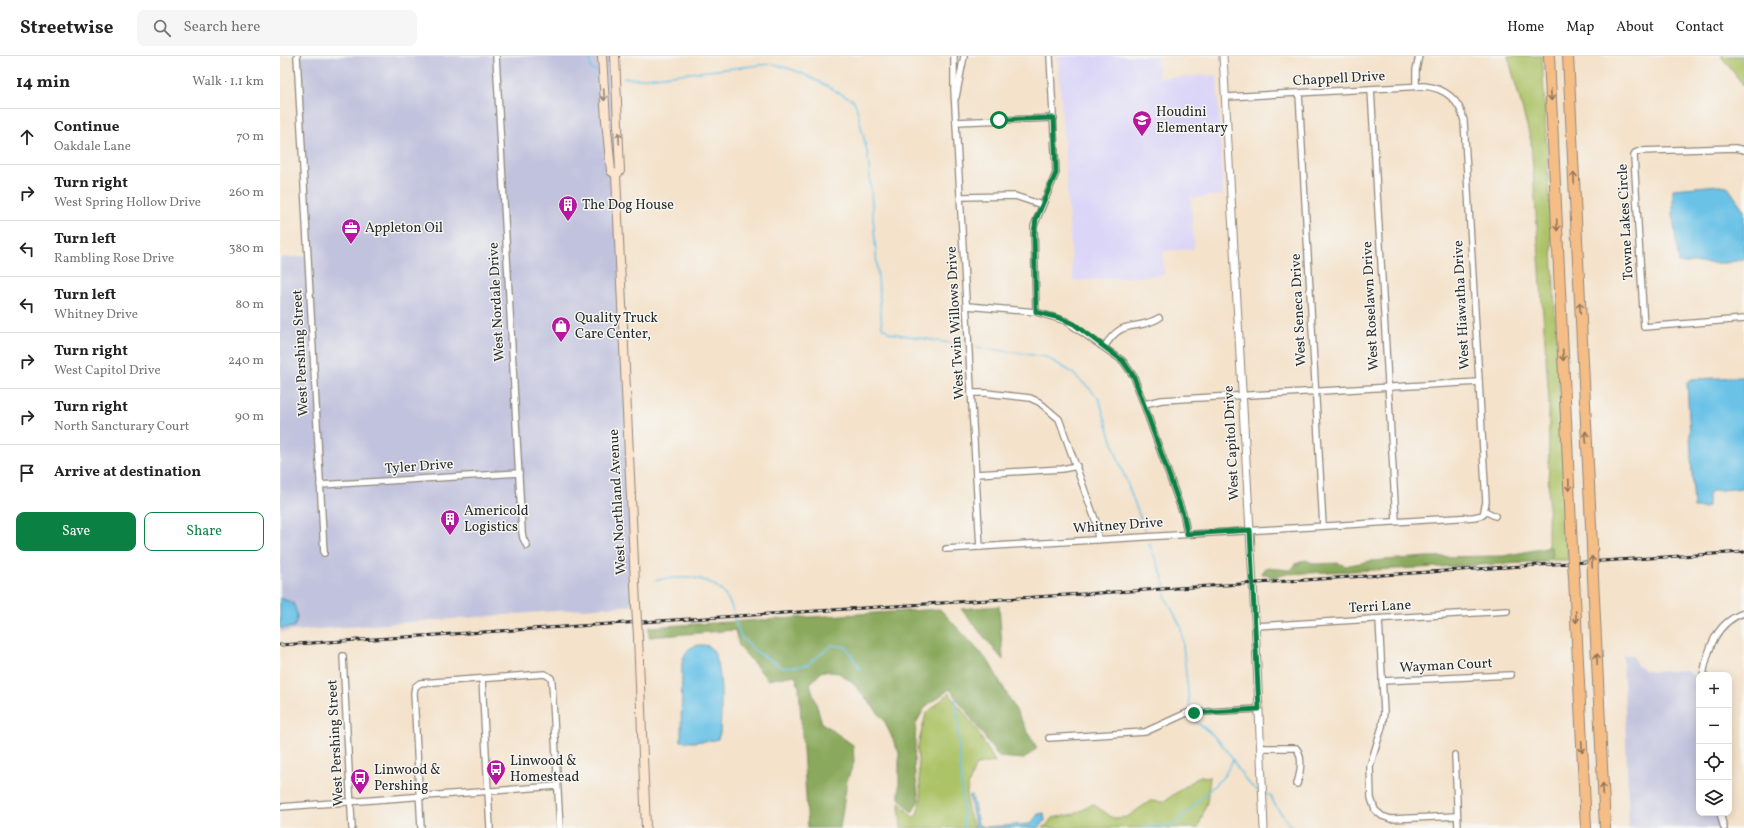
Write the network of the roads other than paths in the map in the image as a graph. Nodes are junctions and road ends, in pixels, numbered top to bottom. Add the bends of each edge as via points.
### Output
1 (296, 56) edge
2 (496, 56) edge
3 (602, 56) edge
4 (954, 56) edge
5 (964, 56) edge
6 (1050, 56) edge
7 (1224, 56) edge
8 (1419, 56) edge
9 (1549, 56) edge
10 (1568, 56) edge
11 (616, 58) edge
12 (1416, 86) junction
13 (1371, 89) junction
14 (1299, 93) junction
15 (1226, 97) junction
16 (1451, 97) joint
17 (956, 98) junction
18 (1054, 118) junction
19 (956, 122) junction
20 (1744, 150) edge
21 (616, 175) junction
22 (961, 197) junction
23 (1042, 205) junction
24 (967, 306) junction
25 (1036, 312) junction
26 (1159, 318) dead end
27 (1744, 319) edge
28 (1104, 346) junction
29 (1479, 382) junction
30 (1388, 387) junction
31 (1315, 392) junction
32 (971, 393) junction
33 (1243, 395) junction
34 (1144, 404) junction
35 (1077, 466) junction
36 (519, 473) junction
37 (976, 474) junction
38 (320, 485) junction
39 (1484, 513) junction
40 (1495, 516) dead end
41 (1396, 521) junction
42 (1323, 526) junction
43 (1250, 530) junction
44 (1187, 534) junction
45 (1098, 540) junction
46 (527, 546) dead end
47 (980, 547) junction
48 (946, 550) dead end
49 (324, 553) dead end
50 (1507, 611) dead end
51 (1744, 613) edge
52 (1379, 619) junction
53 (1255, 626) junction
54 (343, 656) dead end
55 (1704, 672) edge
56 (1511, 675) dead end
57 (482, 679) junction
58 (1382, 681) junction
59 (1259, 709) junction
60 (1050, 738) dead end
61 (1260, 748) junction
62 (1456, 755) dead end
63 (1296, 784) dead end
64 (557, 786) junction
65 (488, 792) junction
66 (420, 796) junction
67 (351, 801) junction
68 (280, 807) edge
69 (1457, 816) junction
70 (1721, 816) edge
71 (352, 828) edge
72 (421, 828) edge
73 (490, 828) edge
74 (560, 828) edge
75 (646, 828) edge
76 (1264, 828) edge
77 (1458, 828) edge
78 (1586, 828) edge
79 (1605, 828) edge
80 (1724, 828) edge

1 - 38 street, West Pershing Street
2 - 36 street, West Nordale Drive
3 -> 21 main road, West Northland Avenue via 611,171
4 - 17 street, West Twin Willows Drive
5 - 17 street, West Twin Willows Drive
6 - 18 street
7 - 15 street, West Capitol Drive
8 - 12 street
9 -> 78 highway, bridge
79 -> 10 highway, bridge
21 -> 11 main road, West Northland Avenue via 620,171
12 - 13 street, Chappell Drive
12 - 16 street, Chappell Drive via 1437,88
13 - 14 street, Chappell Drive
13 - 30 street, West Roselawn Drive
14 - 15 street, Chappell Drive
14 - 31 street, West Seneca Drive
15 - 33 street, West Capitol Drive
16 - 29 street, West Hiawatha Drive via 1460,108 1464,121
17 - 19 street, West Twin Willows Drive
18 - 19 street
18 - 23 street via 1056,173
19 - 22 street, West Twin Willows Drive
20 - 27 street, Towne Lakes Circle via 1736,148 1635,152 1634,156 1644,326
21 - 75 main road, West Northland Avenue, bridge
22 - 23 street via 1015,196
22 - 24 street, West Twin Willows Drive
23 - 25 street via 1034,233
24 - 25 street
24 - 32 street, West Twin Willows Drive
25 - 28 street via 1066,321
26 - 28 street via 1147,324 1120,328
28 - 34 street via 1127,365
29 - 30 street
29 - 39 street, West Hiawatha Drive via 1486,502
30 - 31 street
30 - 41 street, West Roselawn Drive
31 - 33 street
31 - 42 street, West Seneca Drive
32 - 35 street via 1030,398 1040,402 1061,422
32 - 37 street, West Twin Willows Drive
33 - 34 street via 1162,400
33 - 43 street, West Capitol Drive
34 - 44 street via 1184,517
35 - 37 street
35 - 45 street via 1096,522
36 - 38 street, Tyler Drive
36 - 46 street, West Nordale Drive via 522,532
37 - 47 street, West Twin Willows Drive
38 - 49 street, West Pershing Street
39 - 40 street
39 - 41 street, Whitney Drive via 1474,517
41 - 42 street, Whitney Drive
42 - 43 street, Whitney Drive
43 - 44 street, Whitney Drive
43 - 53 street, West Capitol Drive
44 - 45 street, Whitney Drive
45 - 47 street, Whitney Drive
47 - 48 street, Whitney Drive
50 - 52 street, Terri Lane
51 - 55 street via 1729,621 1715,637 1710,645
52 - 53 street, Terri Lane
52 - 58 street
53 - 59 street, West Capitol Drive
54 - 67 street, West Pershing Street
56 - 58 street, Wayman Court
57 - 64 street via 545,674 549,676 552,683
57 - 65 street
57 - 66 street via 417,685 414,693
58 - 69 street via 1383,719 1370,771 1371,798 1375,810 1391,819
59 - 60 street via 1187,714 1145,732
59 - 61 street, West Capitol Drive
61 - 63 street via 1296,748 1300,755 1300,774
61 - 76 street, West Capitol Drive
62 - 69 street
64 - 65 street
64 - 74 street
65 - 66 street
65 - 73 street
66 - 67 street
66 - 72 street
67 - 68 street
67 - 71 street, West Pershing Street
69 - 77 street
70 - 80 street

